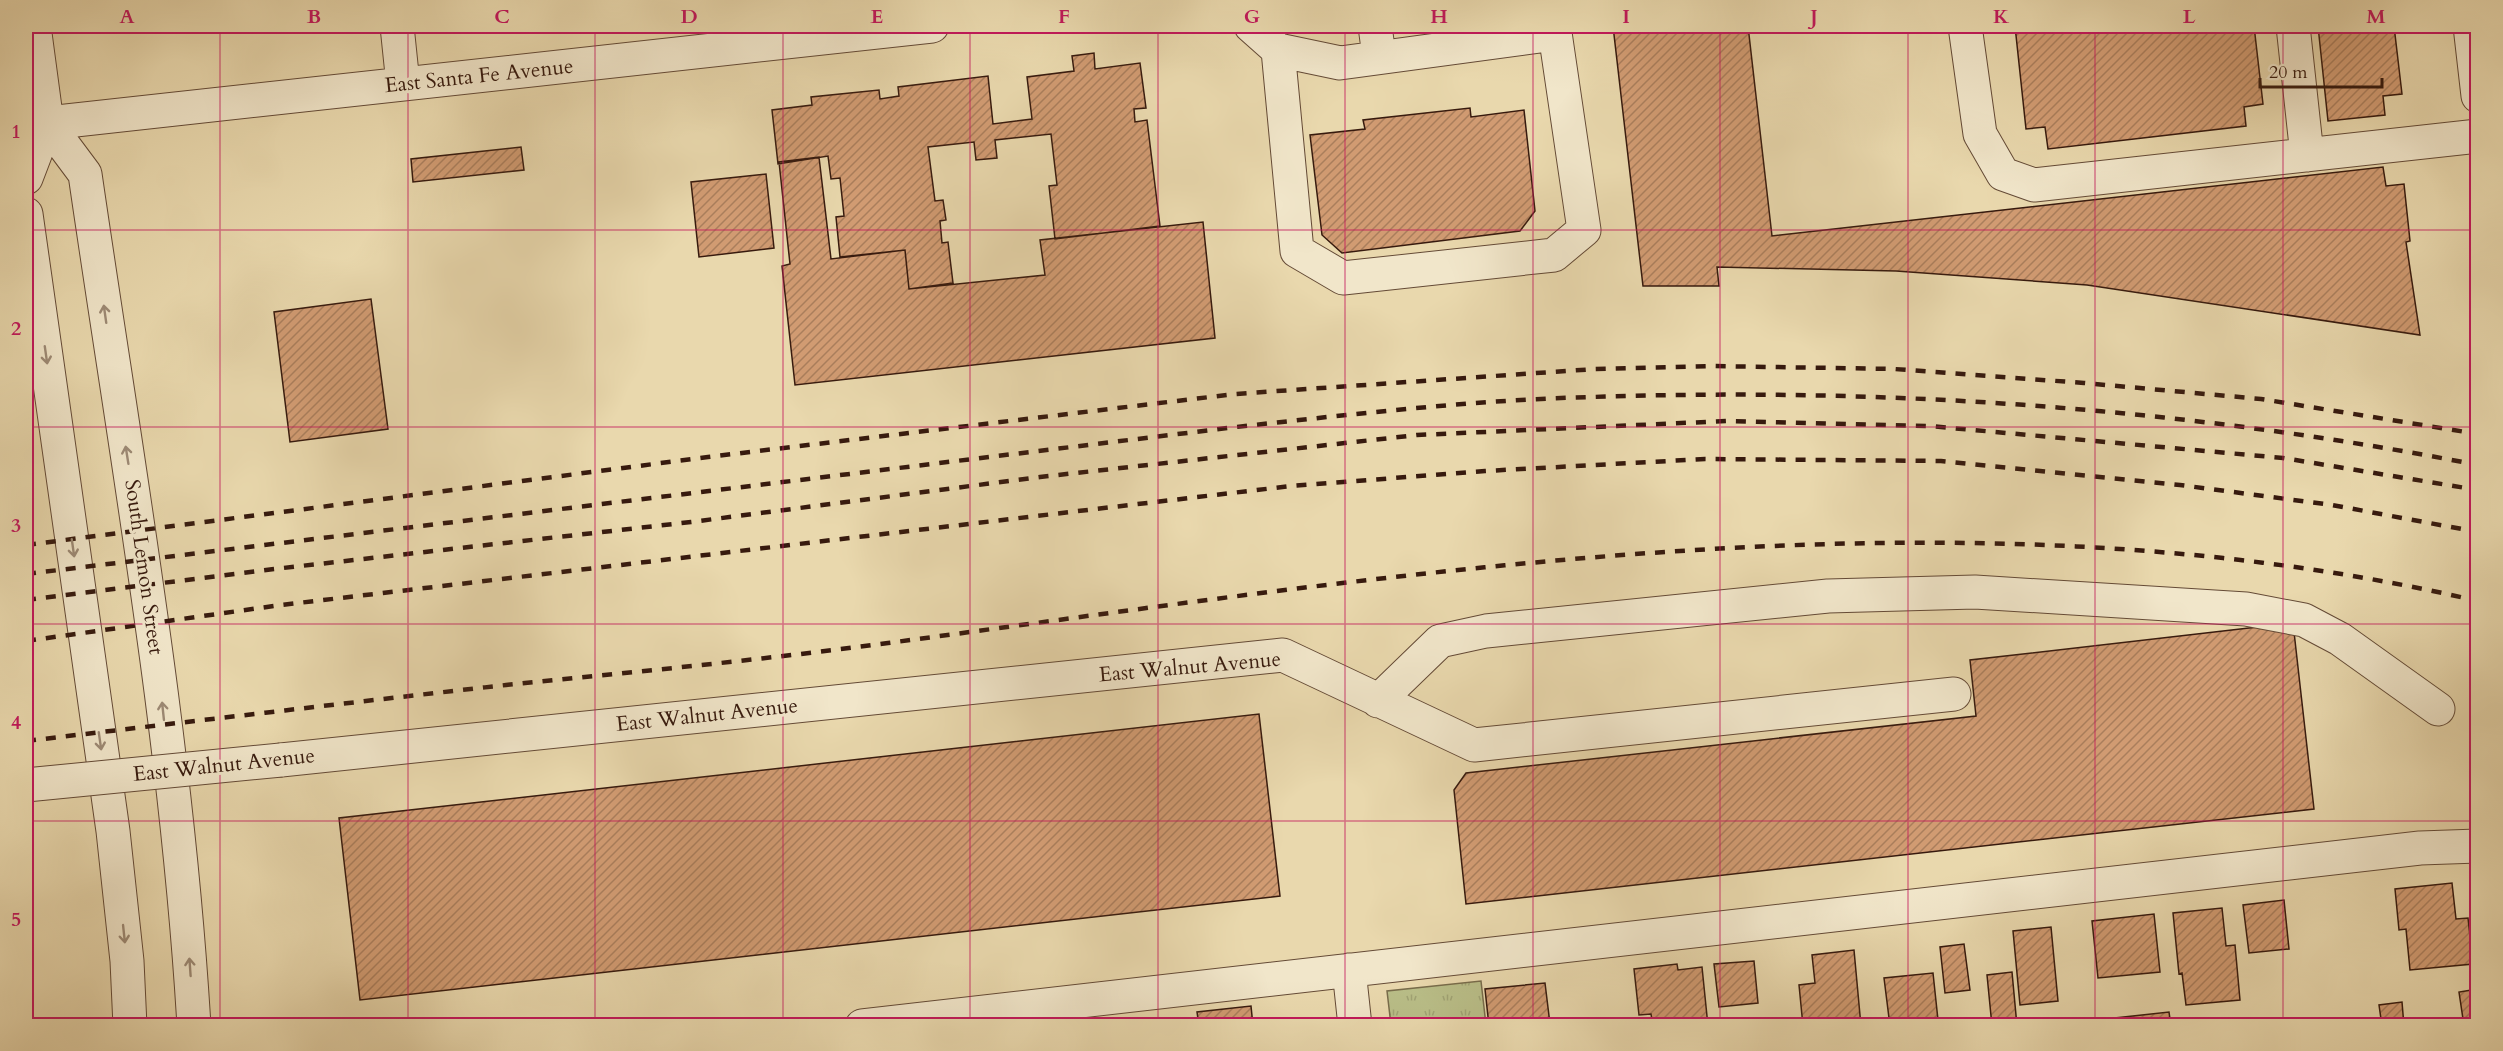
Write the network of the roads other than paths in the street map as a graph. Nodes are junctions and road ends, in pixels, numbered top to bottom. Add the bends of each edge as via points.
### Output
1 (34, 26) edge
2 (397, 26) edge
3 (932, 26) edge
4 (1251, 26) edge
5 (1965, 26) edge
6 (2293, 26) edge
7 (2470, 26) edge
8 (1555, 30) edge
9 (1377, 41) edge
10 (1278, 50) junction
11 (403, 84) junction
12 (2478, 96) edge
13 (36, 125) edge
14 (2478, 136) edge
15 (2307, 155) junction
16 (26, 178) edge
17 (26, 214) edge
18 (1954, 694) dead end
19 (1378, 701) junction
20 (2438, 709) dead end
21 (26, 785) edge
22 (2478, 846) edge
23 (1348, 970) junction
24 (130, 1026) edge
25 (194, 1026) edge
26 (862, 1026) edge
27 (1355, 1026) edge

1 - 13 street, South Lemon Street
2 - 11 street
3 - 11 street, East Santa Fe Avenue
4 - 10 street
5 - 15 street via 1980,134 2003,174 2034,185
6 - 15 street
7 - 12 street
8 - 9 street
8 - 10 street via 1584,230 1554,255 1343,278 1297,251
9 - 10 street via 1340,63
11 - 13 street, East Santa Fe Avenue
13 - 16 street, South Lemon Street
25 -> 13 street, South Lemon Street via 160,679 85,174
14 - 15 street
17 -> 24 street via 113,831
18 - 19 street, East Walnut Avenue via 1474,745
19 - 20 street via 1440,641 1486,631 1828,596 1975,592 2246,609 2304,620 2340,639
19 - 21 street, East Walnut Avenue, bridge via 1283,655
22 - 23 street via 2420,848
23 - 26 street
23 - 27 street

